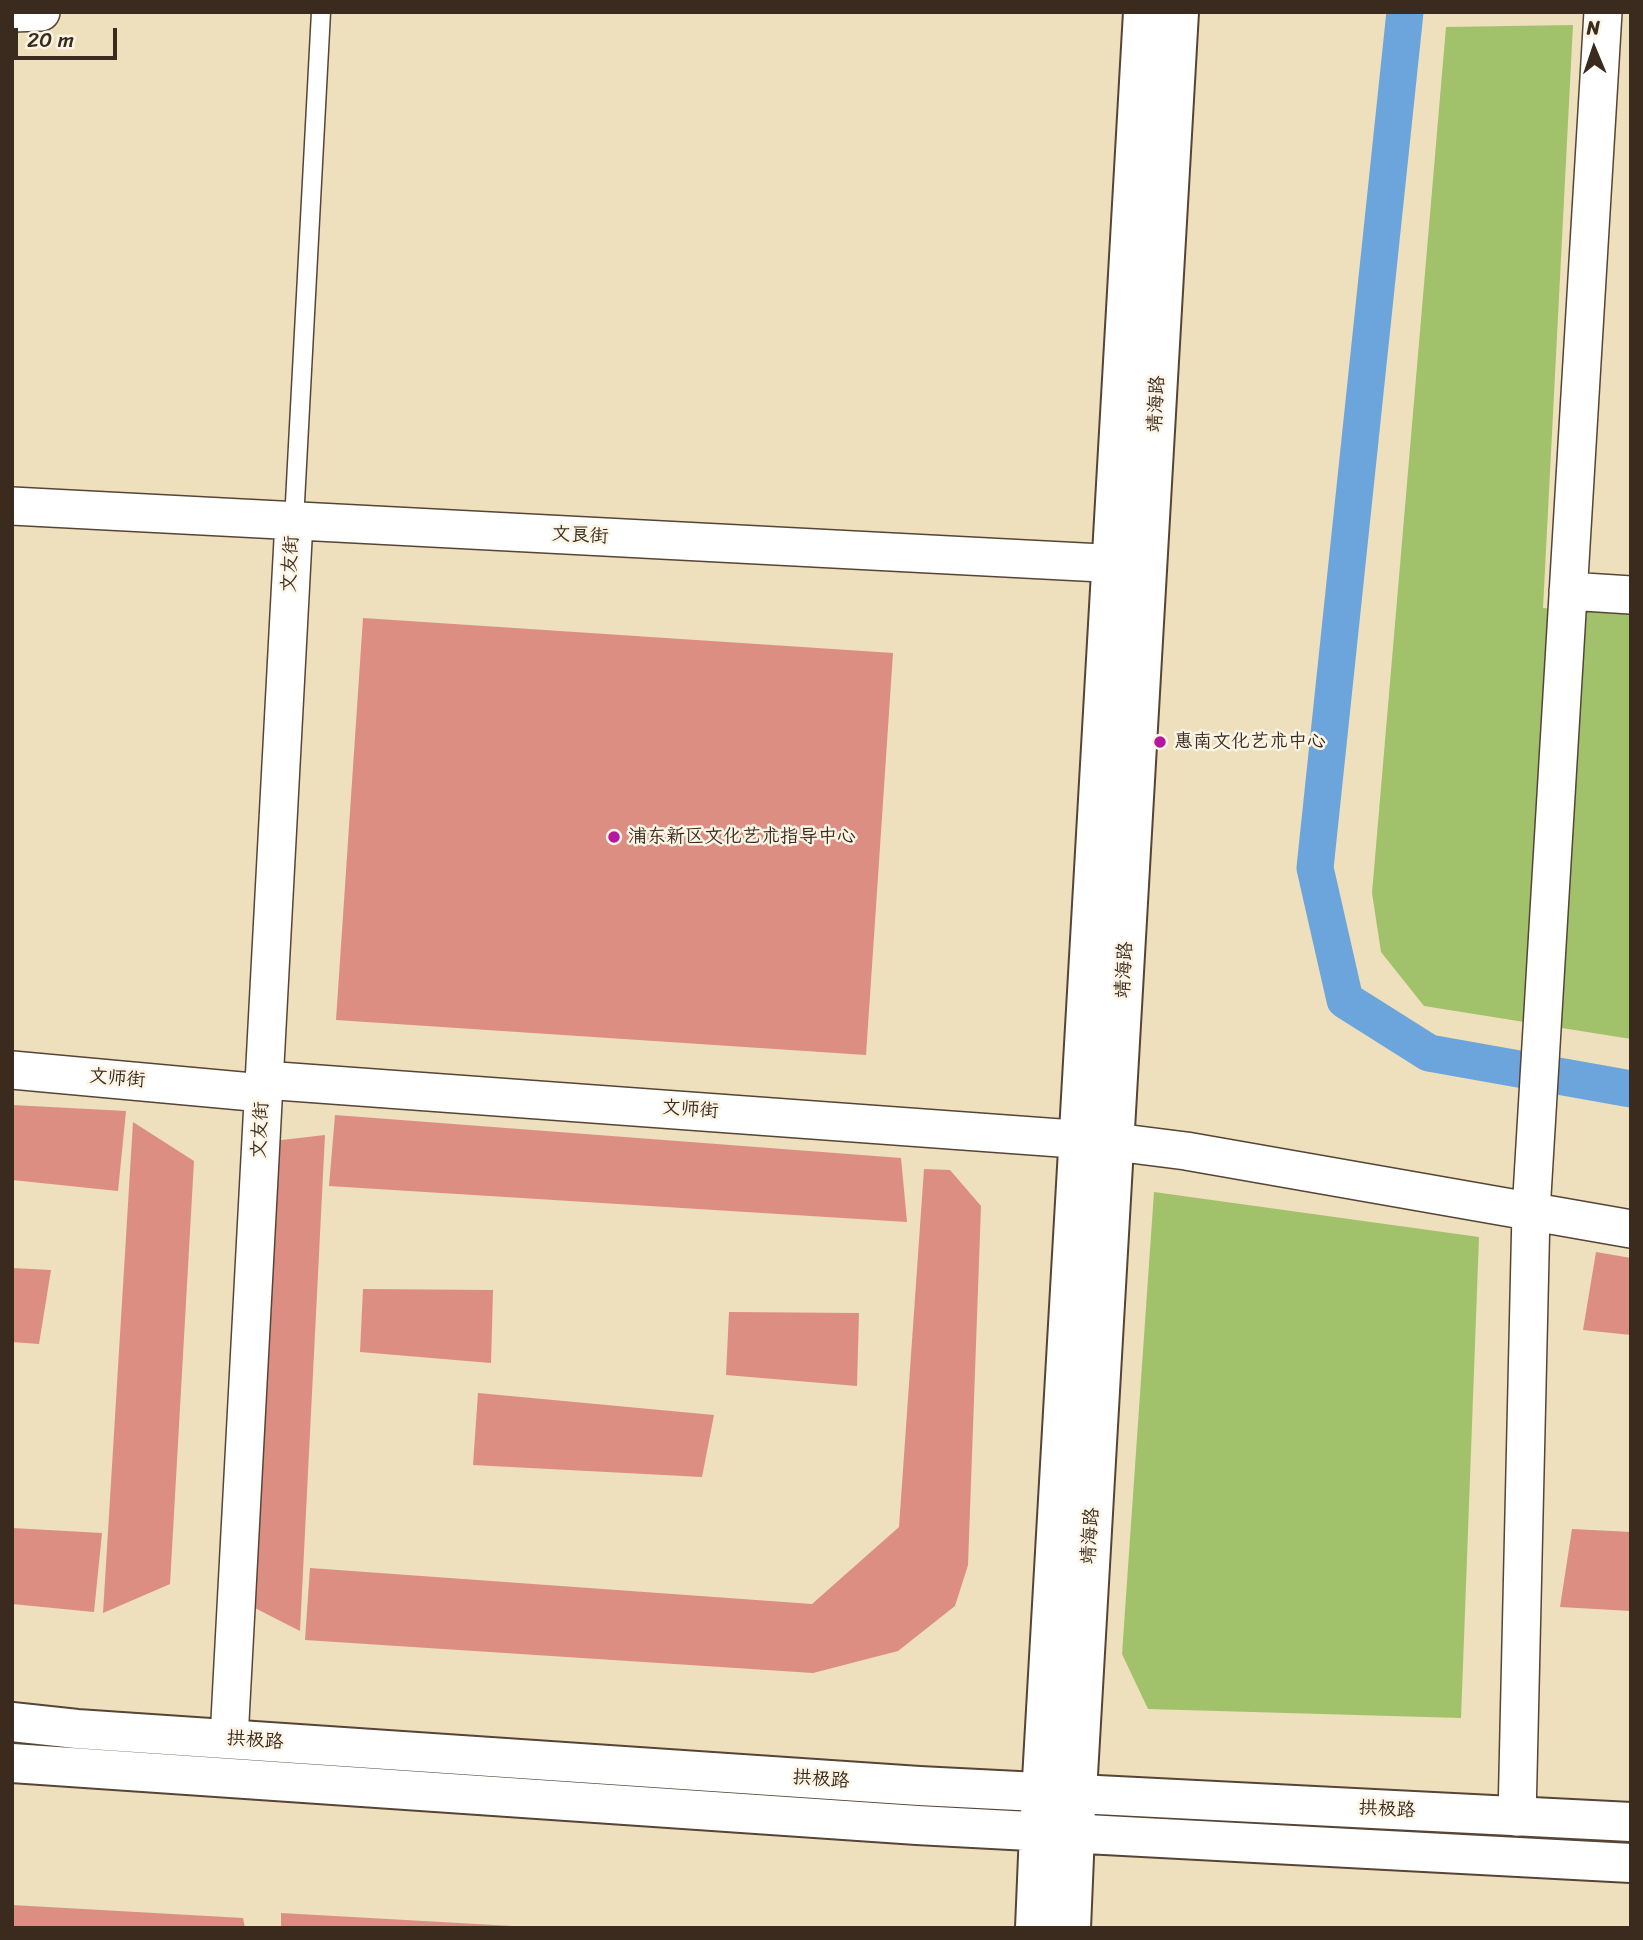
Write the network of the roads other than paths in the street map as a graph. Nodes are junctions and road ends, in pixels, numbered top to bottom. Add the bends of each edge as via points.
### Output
1 (41, 12) edge
2 (321, 12) edge
3 (1143, 12) edge
4 (1179, 12) edge
5 (1604, 12) edge
6 (12, 13) edge
7 (12, 506) edge
8 (294, 521) junction
9 (1129, 564) junction
10 (1569, 591) junction
11 (1631, 595) edge
12 (12, 1070) edge
13 (264, 1086) junction
14 (1097, 1140) junction
15 (1531, 1212) junction
16 (1631, 1228) edge
17 (12, 1722) edge
18 (229, 1739) junction
19 (12, 1763) edge
20 (1059, 1793) junction
21 (1517, 1817) junction
22 (1631, 1822) edge
23 (1057, 1832) junction
24 (1631, 1863) edge
25 (1035, 1928) edge
26 (1071, 1928) edge

1 - 6 street
2 - 8 lane
3 - 9 main road, 靖海路
4 - 9 main road, 靖海路
5 - 10 street
7 - 8 street, 文良街
8 - 9 street, 文良街
8 - 13 street, 文友街
9 - 14 main road, 靖海路
10 - 11 street
10 - 15 street
12 - 13 street, 文师街
13 - 14 street, 文师街
13 - 18 street, 文友街
14 - 15 street, 文师街 via 1186,1151
14 - 20 main road, 靖海路
15 - 16 street, 文师街
15 - 21 street
17 - 18 main road, 拱极路
18 - 20 main road, 拱极路
19 - 23 main road, 拱极路
20 - 21 main road, 拱极路
20 - 23 main road, 靖海路
21 - 22 main road, 拱极路
23 - 24 main road, 拱极路
23 - 25 main road, 靖海路
23 - 26 main road, 靖海路

